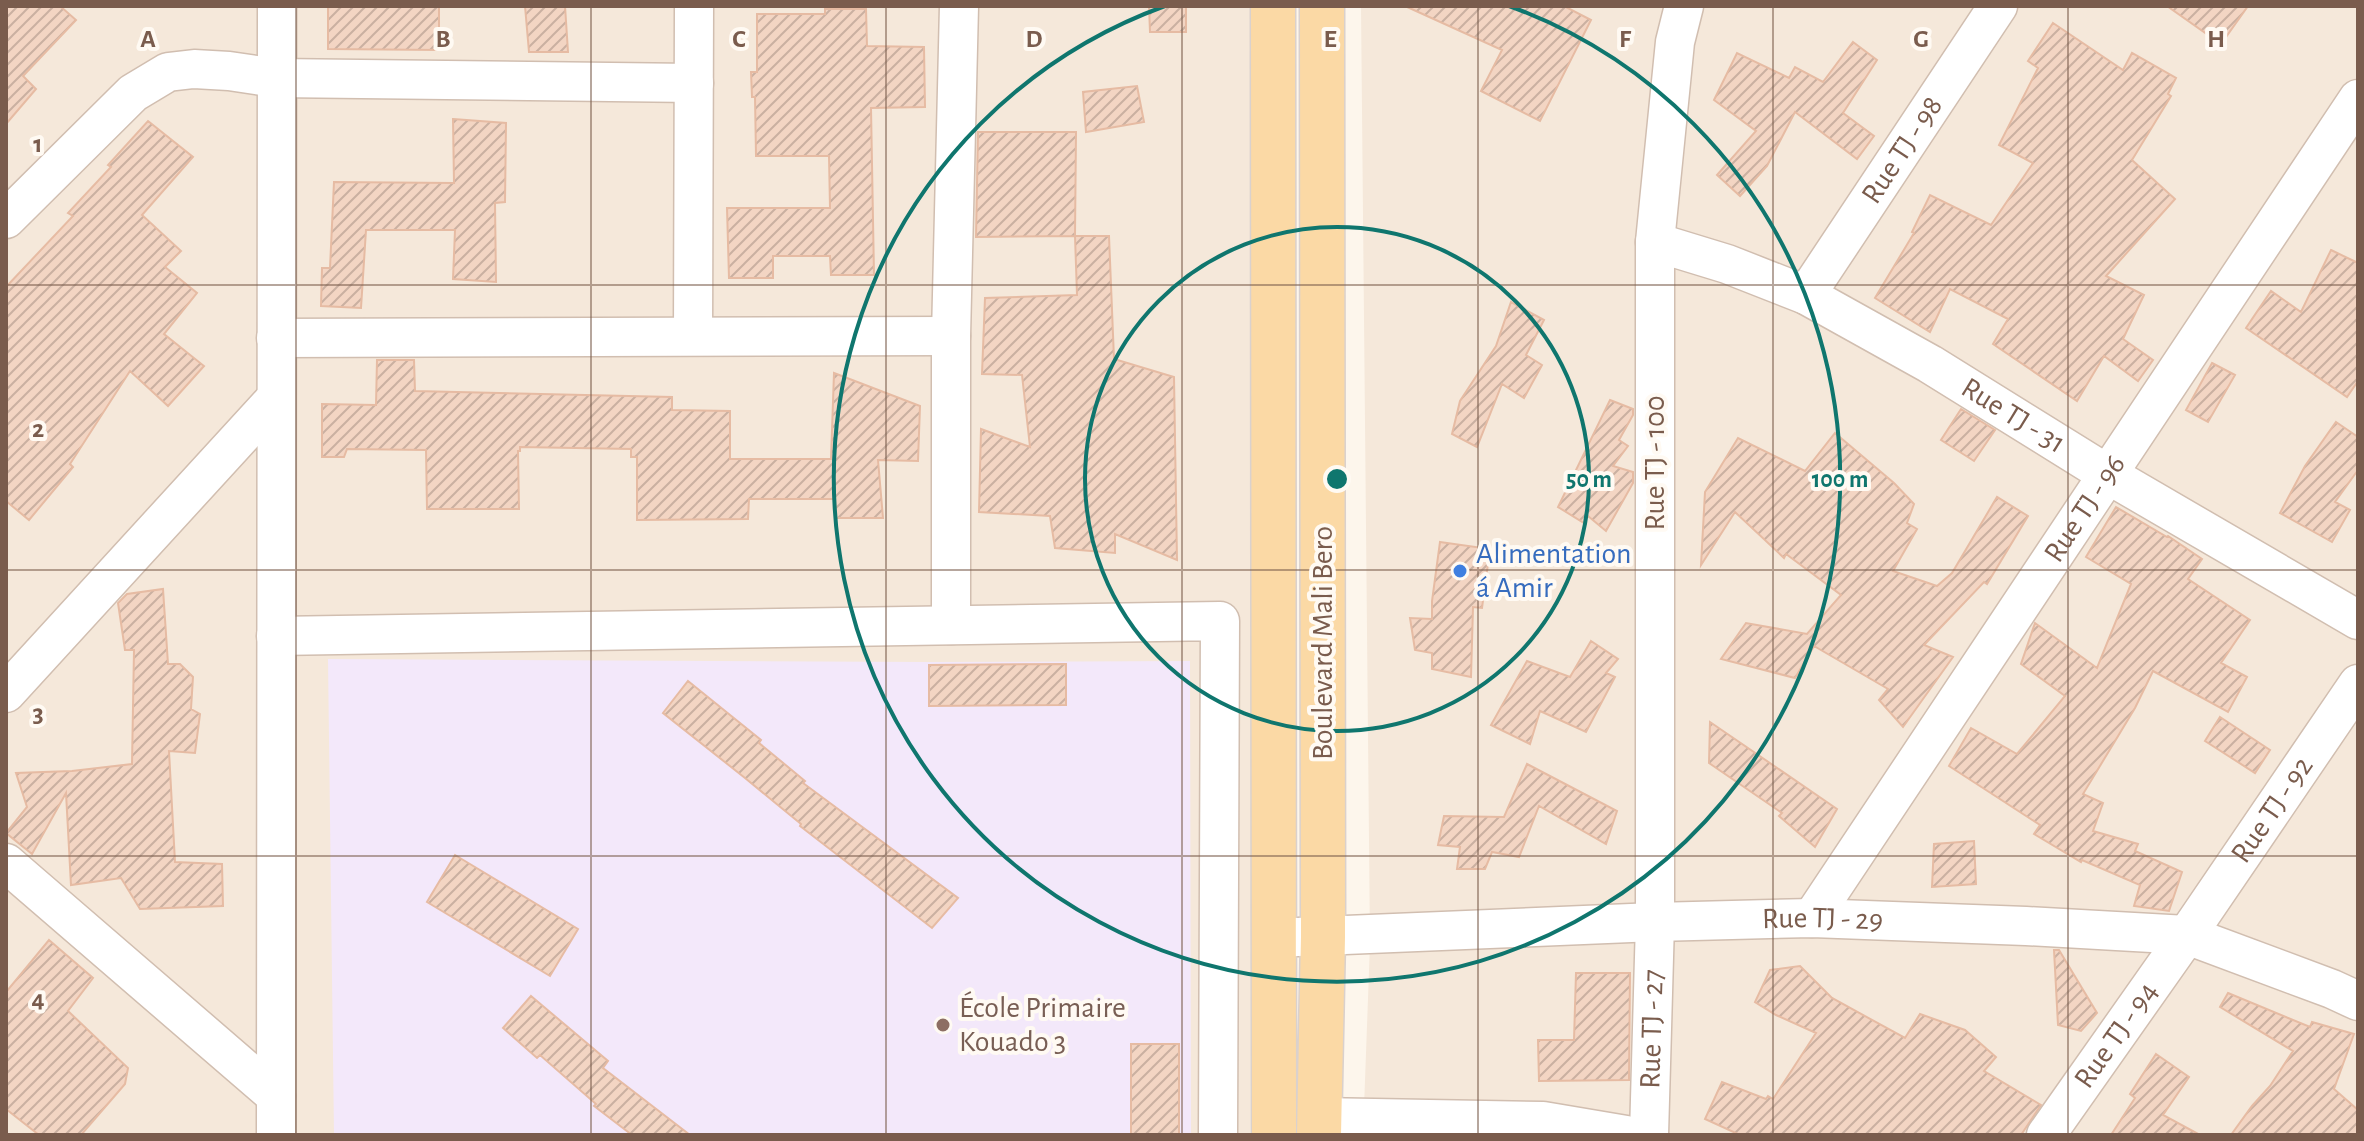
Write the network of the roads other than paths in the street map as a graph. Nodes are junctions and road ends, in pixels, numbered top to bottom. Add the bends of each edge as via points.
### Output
1 (277, 6) edge
2 (694, 6) edge
3 (959, 6) edge
4 (1273, 6) edge
5 (1322, 6) edge
6 (1684, 6) edge
7 (1998, 6) edge
8 (276, 78) junction
9 (694, 83) junction
10 (2358, 99) edge
11 (6, 219) edge
12 (1655, 242) junction
13 (1806, 295) junction
14 (693, 336) junction
15 (951, 336) junction
16 (276, 338) junction
17 (276, 398) junction
18 (2107, 474) junction
19 (2358, 620) edge
20 (951, 625) junction
21 (276, 636) junction
22 (2358, 684) edge
23 (6, 693) edge
24 (6, 863) edge
25 (1812, 918) junction
26 (1655, 922) junction
27 (2187, 935) junction
28 (1323, 937) junction
29 (1273, 938) junction
30 (2358, 1001) edge
31 (1217, 1012) junction
32 (1272, 1014) junction
33 (276, 1096) junction
34 (1319, 1126) edge
35 (276, 1135) edge
36 (1218, 1135) edge
37 (1274, 1135) edge
38 (1626, 1135) edge
39 (1649, 1135) edge
40 (2046, 1135) edge

1 - 8 street
2 - 9 street
3 - 15 street
4 - 29 main road, Boulevard Mali Bero
5 - 28 main road, Boulevard Mali Bero
6 - 12 street, Rue TJ - 100 via 1675,42
7 - 13 street, Rue TJ - 98
8 - 9 street
8 - 11 street via 194,69 168,72 133,93
8 - 16 street
9 - 14 street
10 - 18 street, Rue TJ - 96
12 - 13 street, Rue TJ - 31
12 - 26 street, Rue TJ - 100
13 - 18 street, Rue TJ - 31 via 1930,364
14 - 15 street
14 - 16 street
15 - 20 street
16 - 17 street
17 - 21 street
17 - 23 street
18 - 19 street, Rue TJ - 31
18 - 25 street, Rue TJ - 96
20 - 21 street
20 - 31 street via 1220,621
21 - 33 street
22 - 27 street, Rue TJ - 92
24 - 33 street
25 - 26 street, Rue TJ - 29
25 - 27 street, Rue TJ - 29
26 - 28 street, Rue TJ - 29
26 - 39 street, Rue TJ - 27
27 - 30 street, Rue TJ - 29
27 - 40 street, Rue TJ - 94
28 - 29 street, Rue TJ - 29
28 - 34 main road, Boulevard Mali Bero
29 - 32 main road, Boulevard Mali Bero
31 - 32 street
31 - 36 street
32 - 37 main road, Boulevard Mali Bero
33 - 35 street
34 - 38 street via 1543,1121

